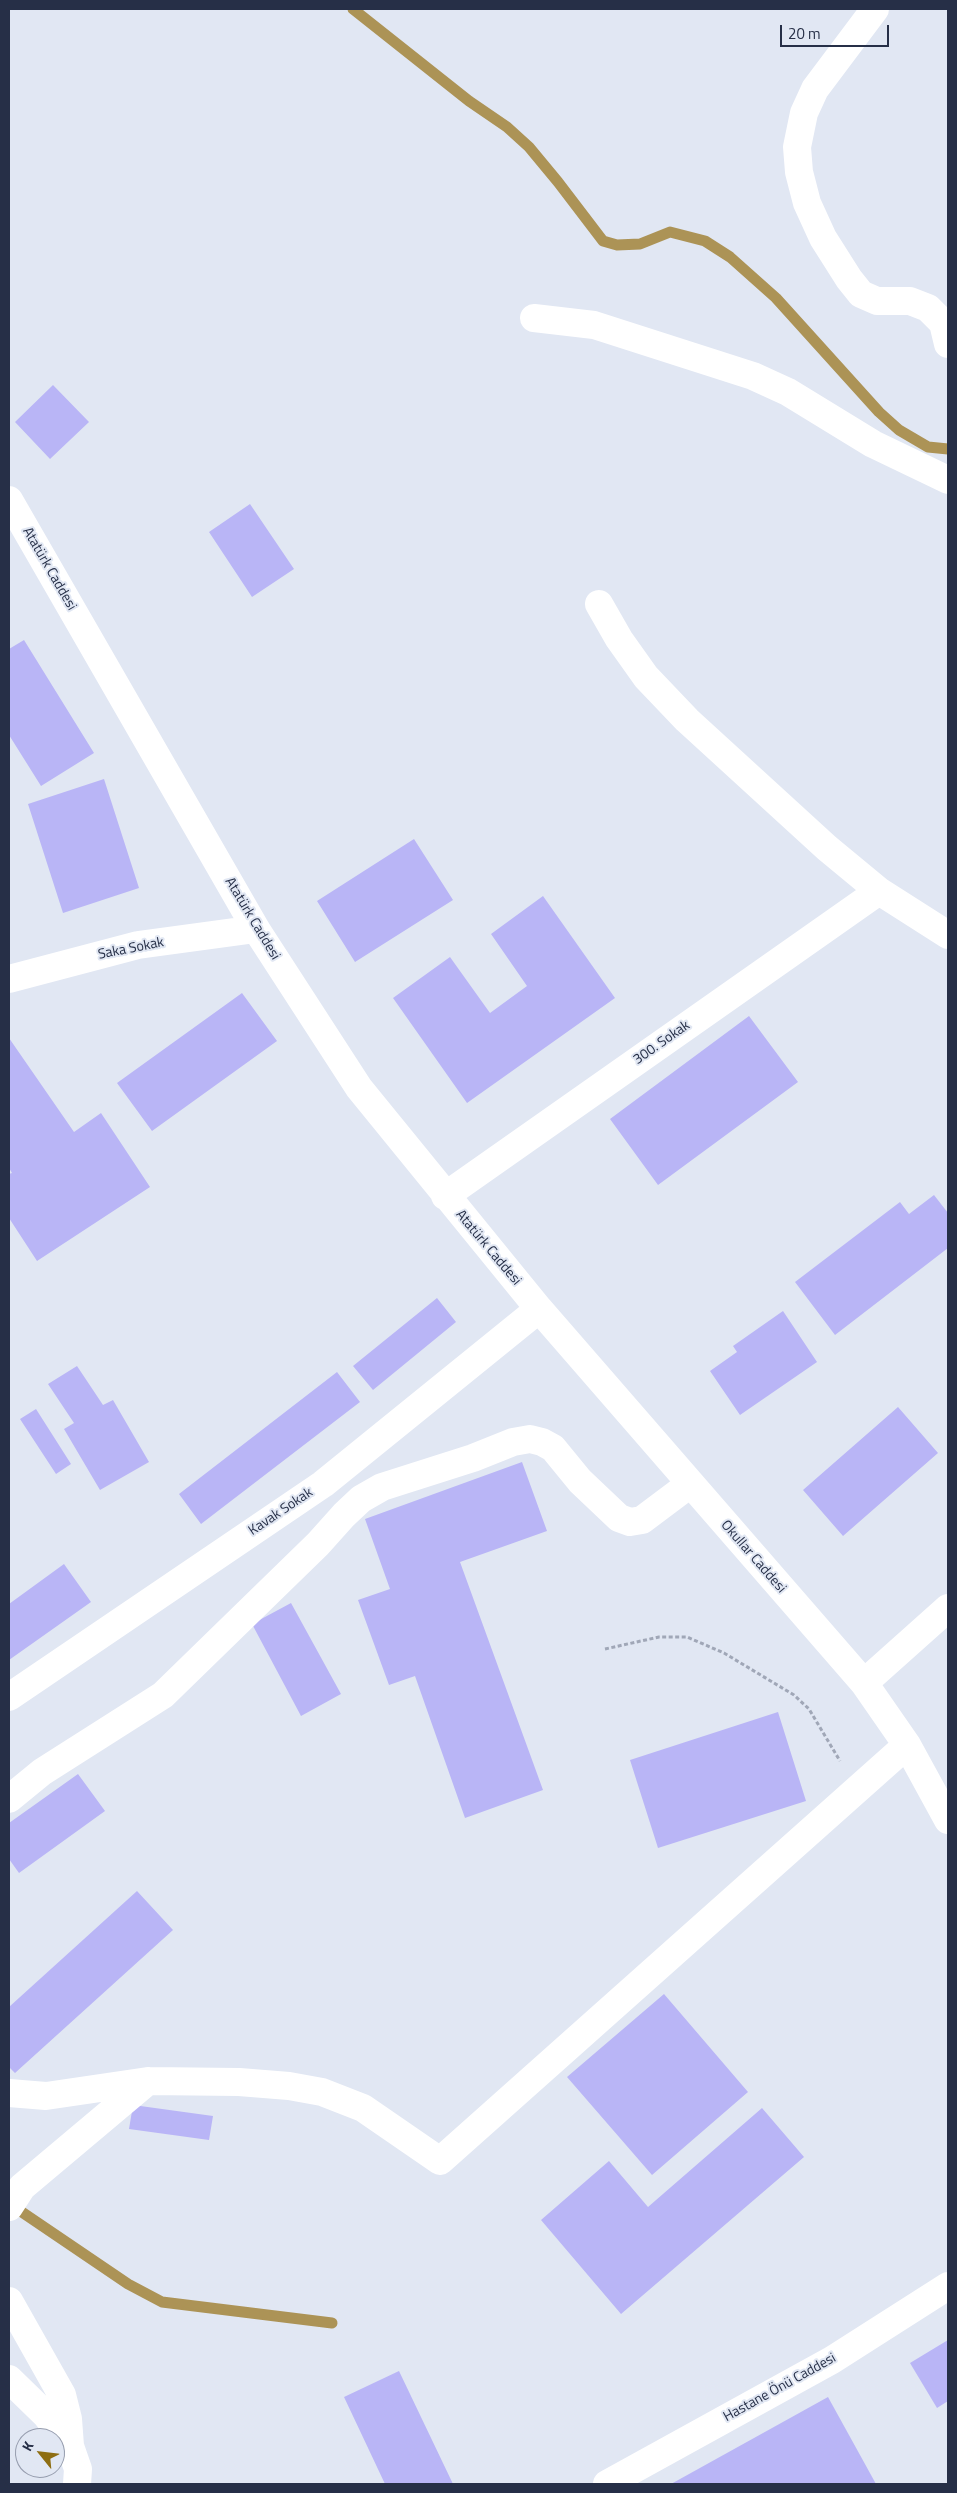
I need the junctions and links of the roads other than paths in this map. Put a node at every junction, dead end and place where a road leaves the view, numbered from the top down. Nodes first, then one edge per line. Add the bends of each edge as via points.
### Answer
1 (875, 9) edge
2 (534, 318) dead end
3 (948, 344) edge
4 (948, 480) edge
5 (9, 500) edge
6 (599, 604) dead end
7 (879, 891) junction
8 (256, 929) junction
9 (948, 935) edge
10 (9, 979) edge
11 (445, 1196) junction
12 (538, 1309) junction
13 (690, 1484) junction
14 (948, 1608) edge
15 (864, 1684) junction
16 (9, 1697) edge
17 (907, 1745) junction
18 (9, 1799) edge
19 (948, 1820) edge
20 (148, 2081) junction
21 (9, 2093) edge
22 (15, 2197) edge
23 (948, 2286) edge
24 (9, 2301) edge
25 (9, 2379) edge
26 (70, 2446) junction
27 (78, 2484) edge
28 (608, 2484) edge

1 - 3 street via 816,89 804,113 796,147 799,172 807,203 823,238 861,294 877,301 910,301 928,308 942,323
2 - 4 street via 594,325 753,376 788,392 873,444
5 - 8 street, Atatürk Caddesi
6 - 7 street via 646,677 687,720 757,787
7 - 9 street
7 - 11 street, 300. Sokak
8 - 10 street, Saka Sokak via 138,945
8 - 11 street, Atatürk Caddesi via 359,1088
11 - 12 street, Atatürk Caddesi
12 - 13 street, Okullar Caddesi
12 - 16 street, Kavak Sokak via 323,1484
13 - 15 street, Okullar Caddesi
13 - 18 street via 642,1520 630,1522 619,1518 580,1481 553,1448 530,1439 382,1487 361,1499 344,1515 163,1695 42,1772
14 - 15 street
15 - 17 street, Okullar Caddesi
17 - 19 street, Okullar Caddesi
17 - 20 street via 440,2161 363,2108 322,2092 239,2082
20 - 21 street via 46,2096
20 - 22 street
23 - 28 street, Hastane Önü Caddesi via 832,2360
24 - 26 street via 62,2395
25 - 26 street via 46,2415
26 - 27 street via 78,2469

